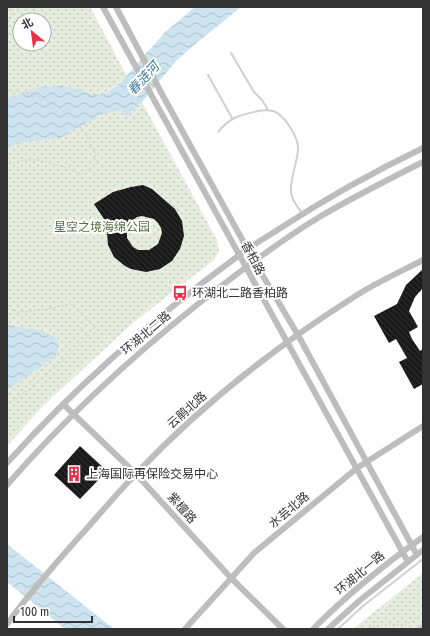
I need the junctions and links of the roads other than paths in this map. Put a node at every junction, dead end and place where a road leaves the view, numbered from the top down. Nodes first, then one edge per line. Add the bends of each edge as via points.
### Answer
1 (103, 7) edge
2 (116, 7) edge
3 (231, 53) dead end
4 (208, 75) dead end
5 (268, 110) junction
6 (232, 118) junction
7 (218, 132) dead end
8 (423, 148) edge
9 (423, 162) edge
10 (302, 214) junction
11 (248, 249) junction
12 (239, 255) junction
13 (423, 260) edge
14 (254, 261) junction
15 (245, 267) junction
16 (298, 335) junction
17 (287, 342) junction
18 (63, 404) junction
19 (73, 414) junction
20 (423, 426) edge
21 (367, 462) junction
22 (7, 463) edge
23 (357, 468) junction
24 (136, 474) junction
25 (7, 485) edge
26 (423, 537) edge
27 (412, 545) junction
28 (423, 550) edge
29 (403, 551) junction
30 (417, 555) junction
31 (423, 559) edge
32 (408, 562) junction
33 (231, 578) junction
34 (7, 624) edge
35 (423, 626) edge
36 (185, 629) edge
37 (283, 629) edge
38 (313, 629) edge
39 (328, 629) edge
40 (338, 629) edge
41 (419, 629) edge

1 - 12 main road, 香柏路
2 - 11 main road, 香柏路
3 - 5 lane
4 - 6 lane
5 - 6 lane
5 - 10 lane via 274,111 284,119 296,140 298,148 291,190
6 - 7 lane
8 - 10 main road, 环湖北二路
9 - 14 main road, 环湖北二路 via 321,216
10 - 11 main road, 环湖北二路
11 - 12 main road, 环湖北二路
11 - 14 main road, 香柏路
12 - 15 main road, 香柏路
12 - 18 main road, 环湖北二路 via 159,318
13 - 16 main road, 云鹃北路 via 355,296
14 - 15 main road, 环湖北二路
14 - 16 main road, 香柏路
15 - 17 main road, 香柏路
15 - 19 main road, 环湖北二路 via 105,382
16 - 17 main road, 云鹃北路
16 - 21 main road, 香柏路
17 - 23 main road, 香柏路
17 - 24 main road, 云鹃北路 via 186,426
18 - 19 main road, 紫檀路
18 - 22 main road, 环湖北二路
19 - 24 main road, 紫檀路
19 - 25 main road, 环湖北二路
20 - 21 main road, 水芸北路
21 - 23 main road, 水芸北路
21 - 27 main road, 香柏路
23 - 29 main road, 香柏路
23 - 33 main road, 水芸北路 via 254,553
24 - 33 main road, 紫檀路
24 - 34 main road, 云鹃北路 via 50,570
26 - 27 main road, 环湖北一路
27 - 29 main road, 环湖北一路
27 - 30 main road, 香柏路
28 - 30 main road, 环湖北一路
29 - 32 main road, 香柏路
29 - 38 main road, 环湖北一路
30 - 32 main road, 环湖北一路
31 - 40 lane
32 - 39 main road, 环湖北一路
33 - 36 main road, 水芸北路
33 - 37 main road, 紫檀路
35 - 41 street

